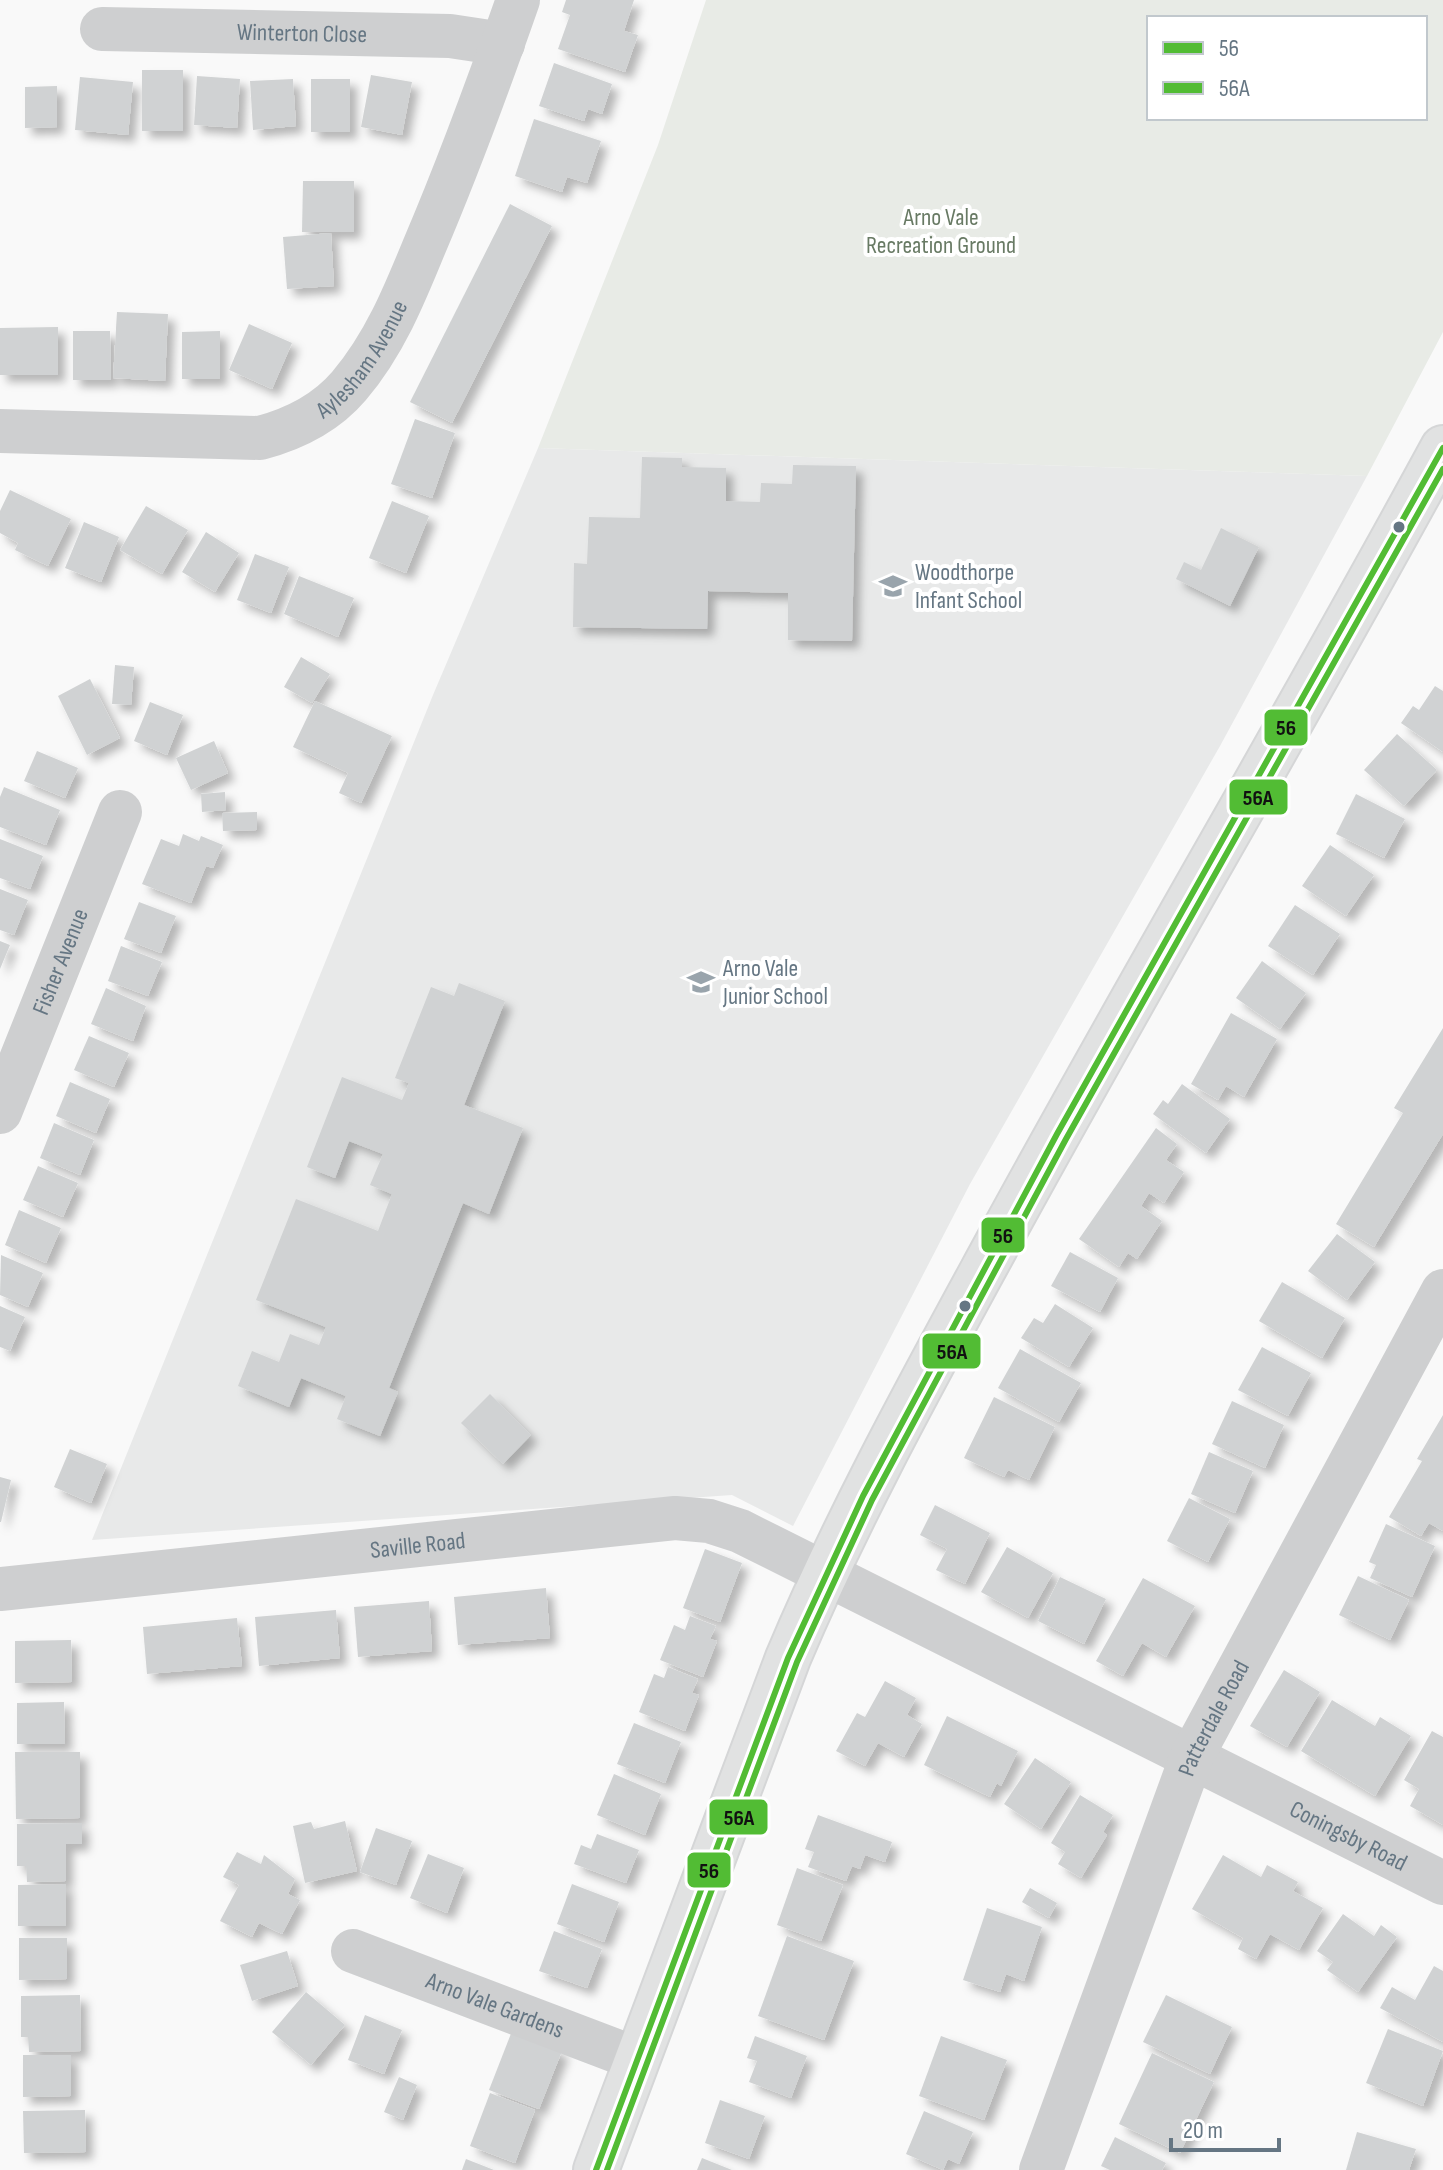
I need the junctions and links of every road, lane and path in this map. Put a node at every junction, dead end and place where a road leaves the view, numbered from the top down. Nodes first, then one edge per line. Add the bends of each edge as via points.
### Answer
1 (518, 0) edge
2 (102, 26) edge
3 (503, 44) junction
4 (0, 431) edge
5 (1443, 448) edge
6 (120, 812) dead end
7 (0, 1112) edge
8 (1443, 1291) edge
9 (823, 1575) junction
10 (0, 1589) edge
11 (1192, 1756) junction
12 (1443, 1883) edge
13 (353, 1951) dead end
14 (637, 2059) junction
15 (596, 2170) edge
16 (1041, 2170) edge

1 - 3 street, Aylesham Avenue
2 - 3 street, Winterton Close via 450,36
3 - 4 street, Aylesham Avenue via 394,318 347,388 323,410 260,438
5 - 9 main road via 1016,1209
6 - 7 street, Fisher Avenue
8 - 11 street, Patterdale Road
9 - 10 street, Saville Road via 740,1531 675,1518
9 - 11 street, Coningsby Road
9 - 14 main road
11 - 12 street, Coningsby Road
11 - 16 street, Patterdale Road
13 - 14 street, Arno Vale Gardens
14 - 15 main road

